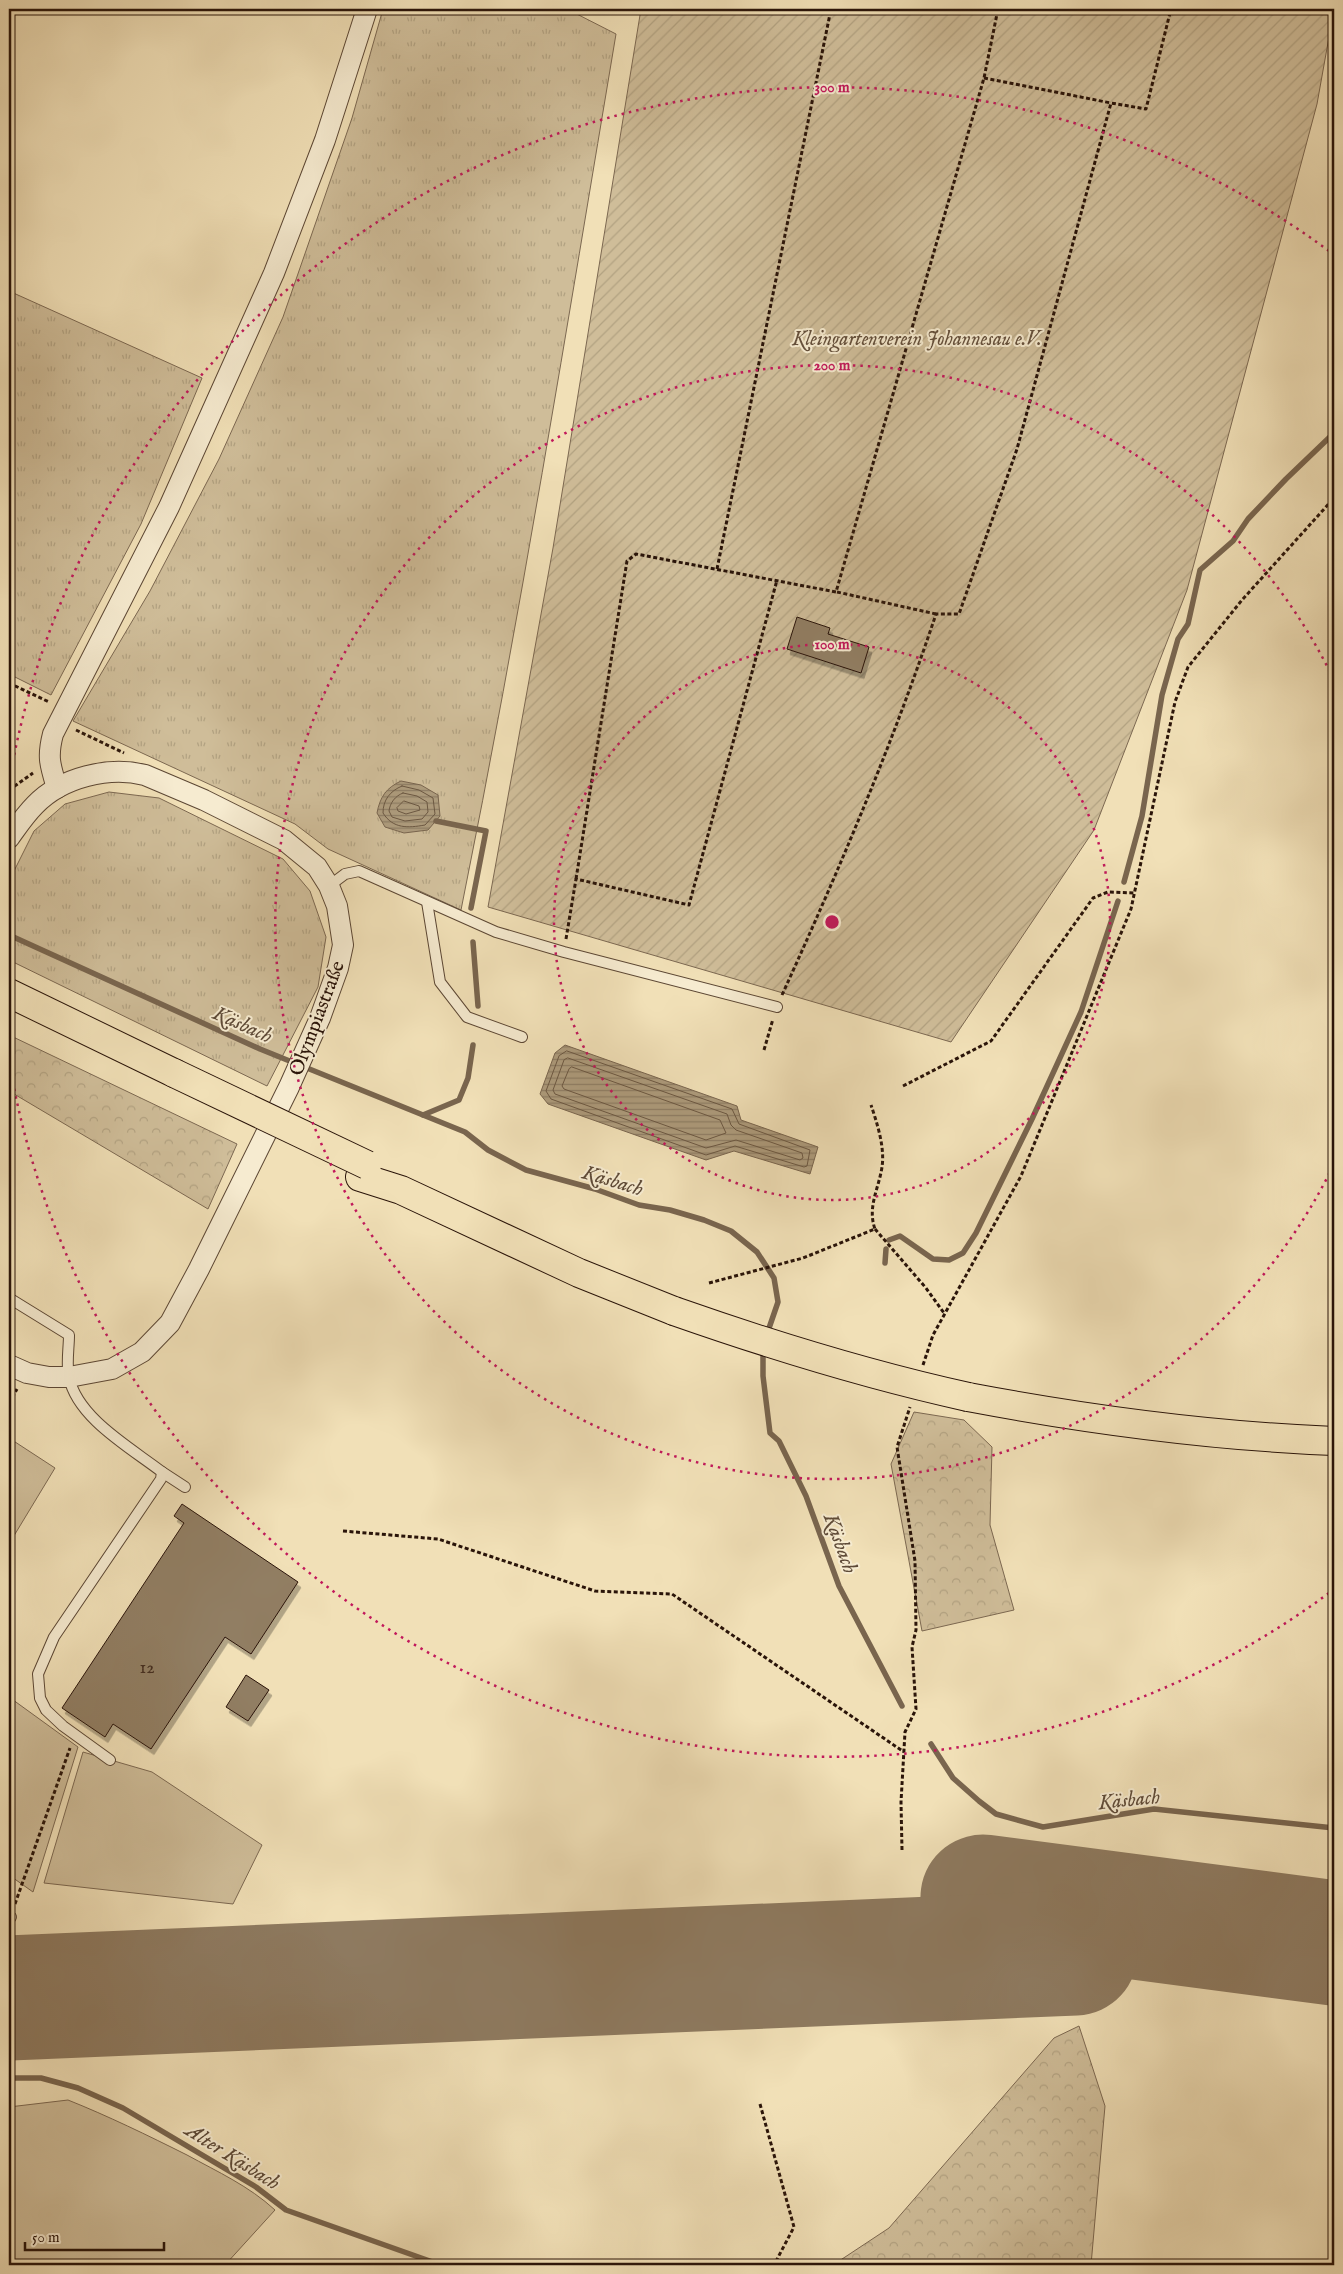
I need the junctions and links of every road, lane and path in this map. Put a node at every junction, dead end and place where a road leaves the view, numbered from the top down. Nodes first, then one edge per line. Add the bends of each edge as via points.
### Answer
1 (367, 9) edge
2 (830, 9) edge
3 (998, 9) edge
4 (1171, 9) edge
5 (984, 78) junction
6 (1111, 103) junction
7 (1334, 498) edge
8 (717, 569) junction
9 (777, 580) junction
10 (836, 592) junction
11 (936, 614) junction
12 (9, 683) edge
13 (62, 716) junction
14 (128, 754) dead end
15 (49, 764) junction
16 (57, 788) junction
17 (9, 790) edge
18 (9, 838) edge
19 (576, 879) junction
20 (329, 886) junction
21 (1134, 893) junction
22 (427, 902) junction
23 (564, 952) junction
24 (9, 993) edge
25 (777, 1007) junction
26 (9, 1008) edge
27 (522, 1037) dead end
28 (764, 1050) dead end
29 (173, 1079) junction
30 (903, 1086) dead end
31 (871, 1105) dead end
32 (875, 1229) junction
33 (709, 1282) dead end
34 (9, 1298) edge
35 (945, 1313) junction
36 (9, 1365) edge
37 (921, 1372) dead end
38 (69, 1378) junction
39 (18, 1389) dead end
40 (912, 1400) dead end
41 (9, 1403) edge
42 (1334, 1441) edge
43 (162, 1475) junction
44 (185, 1487) dead end
45 (343, 1531) dead end
46 (75, 1734) junction
47 (904, 1752) junction
48 (110, 1760) dead end
49 (902, 1850) dead end
50 (10, 1918) edge
51 (760, 2104) dead end
52 (774, 2265) edge

1 - 13 street via 325,140 274,273 169,506
2 - 8 path
3 - 5 path
4 - 6 path via 1146,109
5 - 6 path
5 - 10 path
6 - 11 path via 1017,449 960,614
7 - 21 path via 1242,600 1188,667 1175,702
8 - 9 path
8 - 19 path via 636,554 627,561
9 - 10 path
9 - 19 path via 689,905
10 - 11 path
11 - 25 path via 916,673
12 - 13 path
13 - 14 path
13 - 15 street via 48,752
15 - 16 street
15 - 17 path
16 - 18 street, Olympiastraße via 36,804
16 - 20 street, Olympiastraße via 95,774 129,771 145,775 284,840 317,867
19 - 23 path
20 - 22 lane via 345,874 360,871
20 - 38 street, Olympiastraße via 337,906 344,945 338,968 306,1051 206,1256 170,1323 142,1352 112,1369
21 - 30 path via 1108,892 1093,898 991,1041
21 - 35 path via 1131,909 1021,1176
22 - 23 lane via 496,932
22 - 27 lane via 440,982 466,1017
23 - 25 lane
24 - 29 main road
25 - 28 path
26 - 29 main road
29 - 42 main road, bridge via 578,1273 674,1312 789,1351 968,1397 1138,1425 1226,1435
31 - 32 path via 883,1166 872,1203
32 - 33 path via 803,1258
32 - 35 path
34 - 38 lane via 69,1335
35 - 37 path via 933,1335
36 - 38 street, Olympiastraße via 35,1374
38 - 43 lane via 80,1404 93,1419
39 - 41 path
40 - 47 path via 897,1447 915,1561 916,1630 912,1647 916,1709 905,1732
43 - 44 lane
43 - 46 lane via 44,1656 38,1674 40,1698 46,1710
45 - 47 path via 438,1539 595,1591 672,1594
46 - 48 lane
46 - 50 path
47 - 49 path
51 - 52 path via 794,2227

